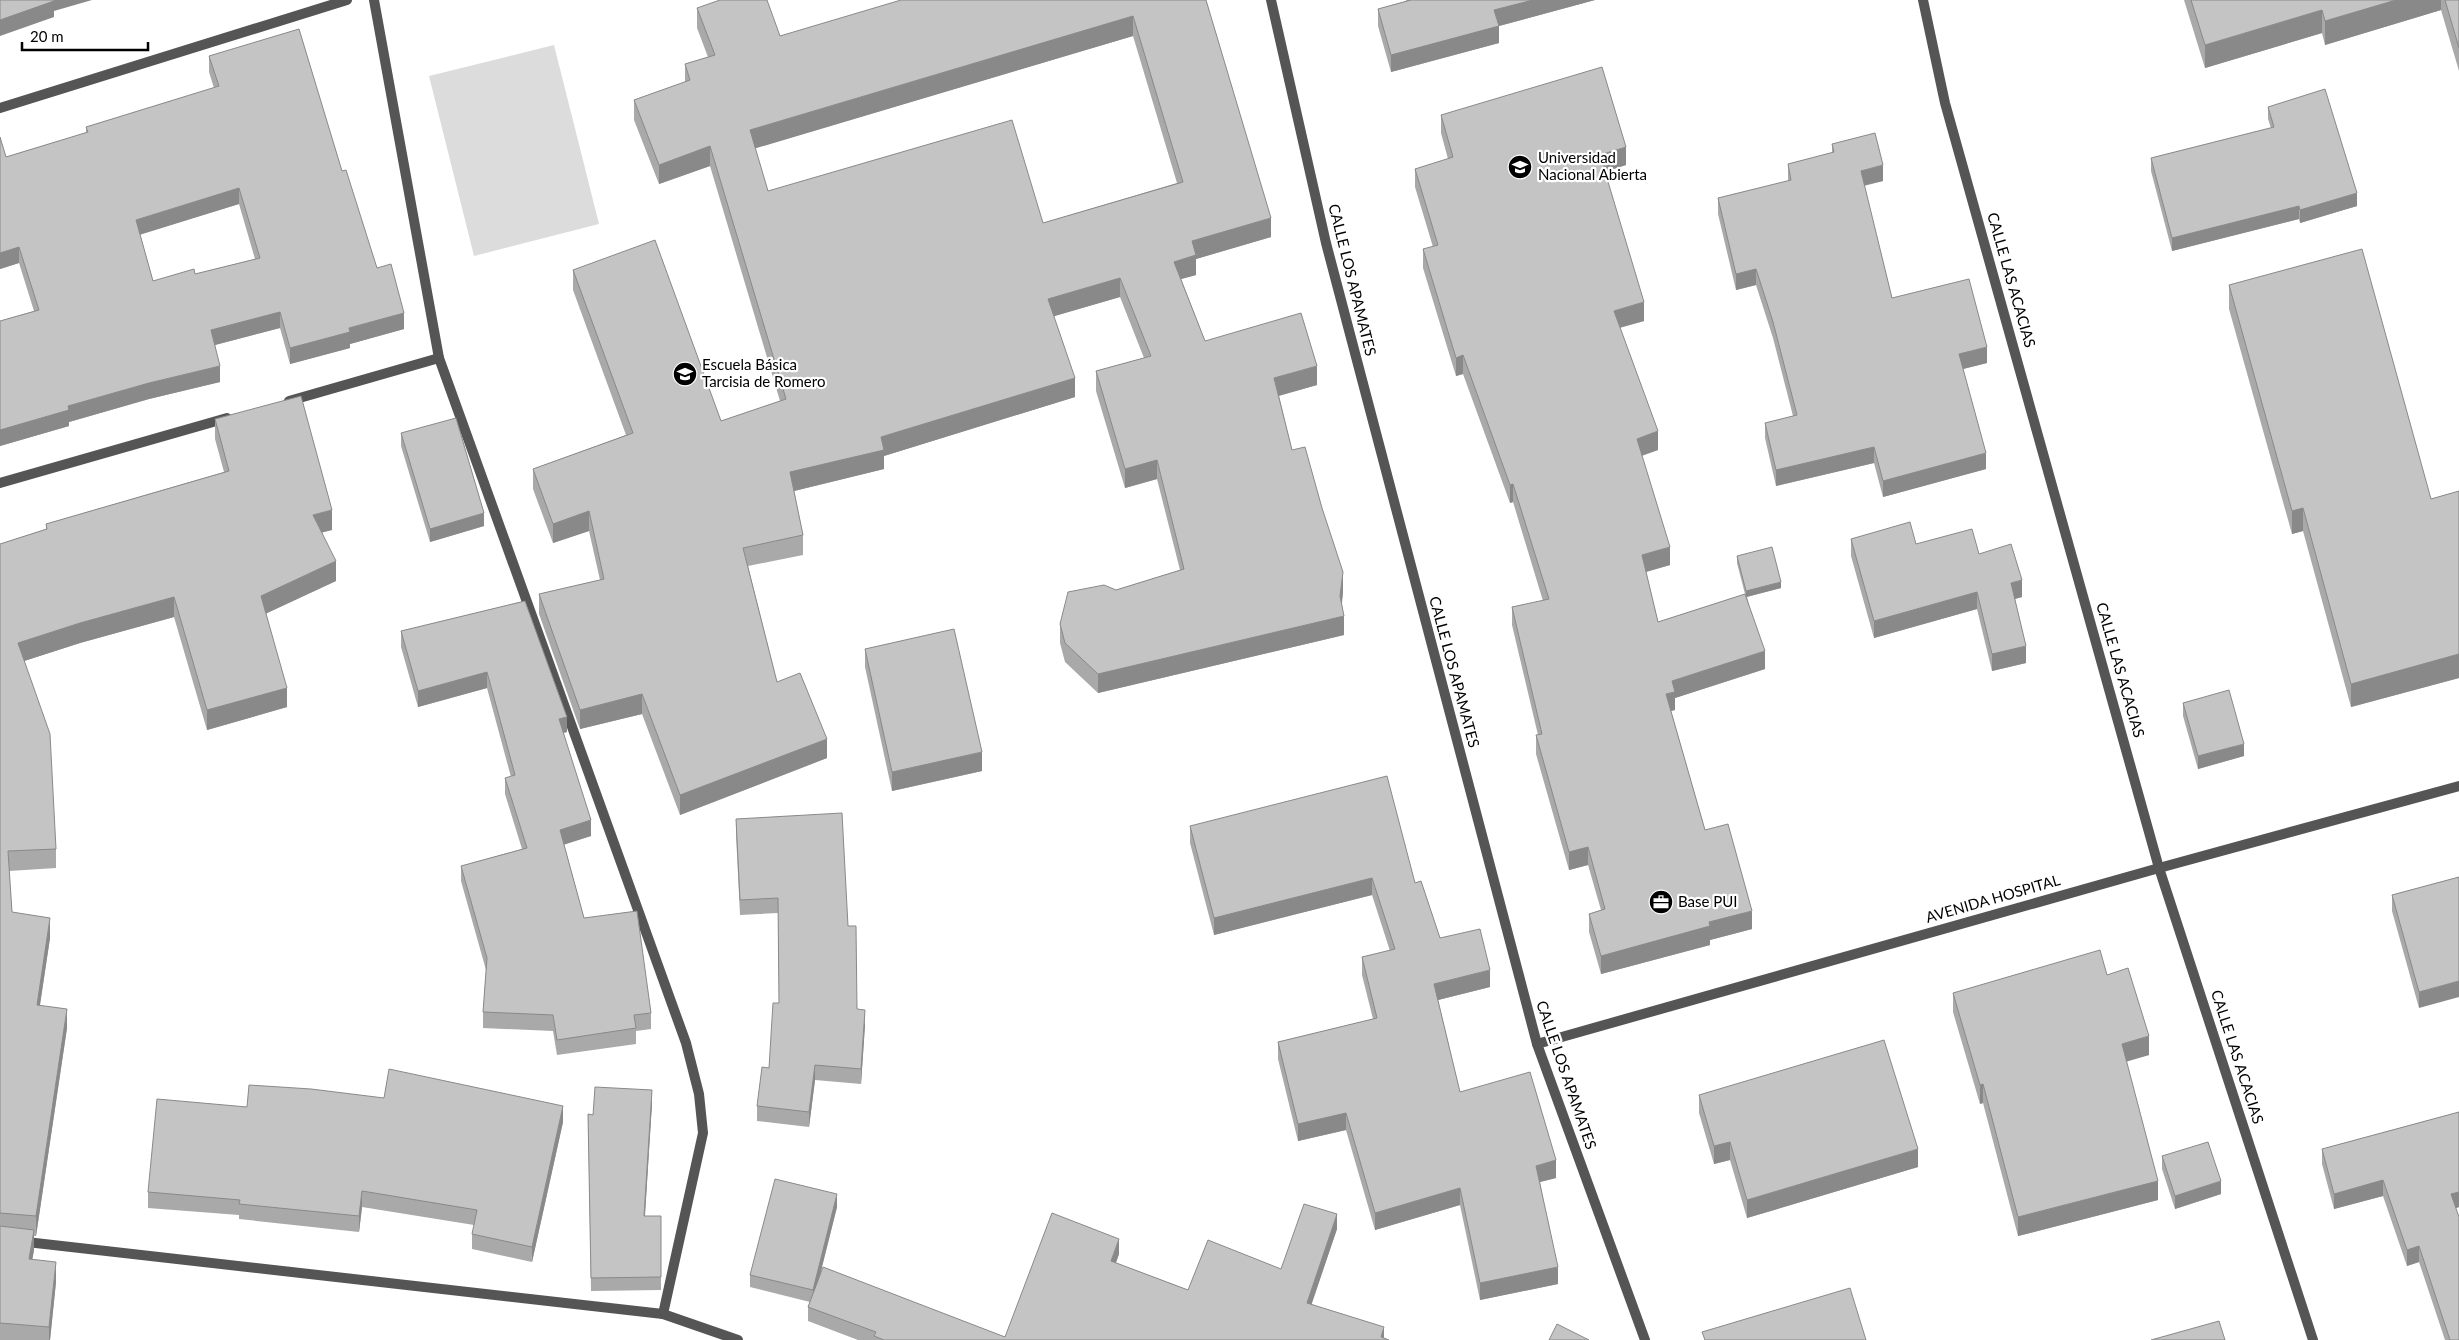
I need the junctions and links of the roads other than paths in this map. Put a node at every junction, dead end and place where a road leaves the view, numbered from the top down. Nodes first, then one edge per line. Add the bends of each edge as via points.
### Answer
1 (347, 0) edge
2 (374, 0) edge
3 (1271, 0) edge
4 (1923, 0) edge
5 (0, 108) edge
6 (439, 358) junction
7 (277, 404) edge
8 (239, 415) edge
9 (0, 484) edge
10 (2459, 786) edge
11 (2159, 868) junction
12 (1537, 1044) junction
13 (0, 1239) edge
14 (663, 1314) junction
15 (738, 1340) edge
16 (1645, 1340) edge
17 (2313, 1340) edge

1 - 5 street
2 - 6 street
3 - 12 street, CALLE LOS APAMATES via 1326,242
4 - 11 street, CALLE LAS ACACIAS via 1946,103
6 - 7 street
6 - 14 street via 683,1034 700,1094 703,1133
8 - 9 street
10 - 11 street, AVENIDA HOSPITAL
11 - 12 street, AVENIDA HOSPITAL
11 - 17 street, CALLE LAS ACACIAS
12 - 16 street, CALLE LOS APAMATES
13 - 14 street
14 - 15 street

